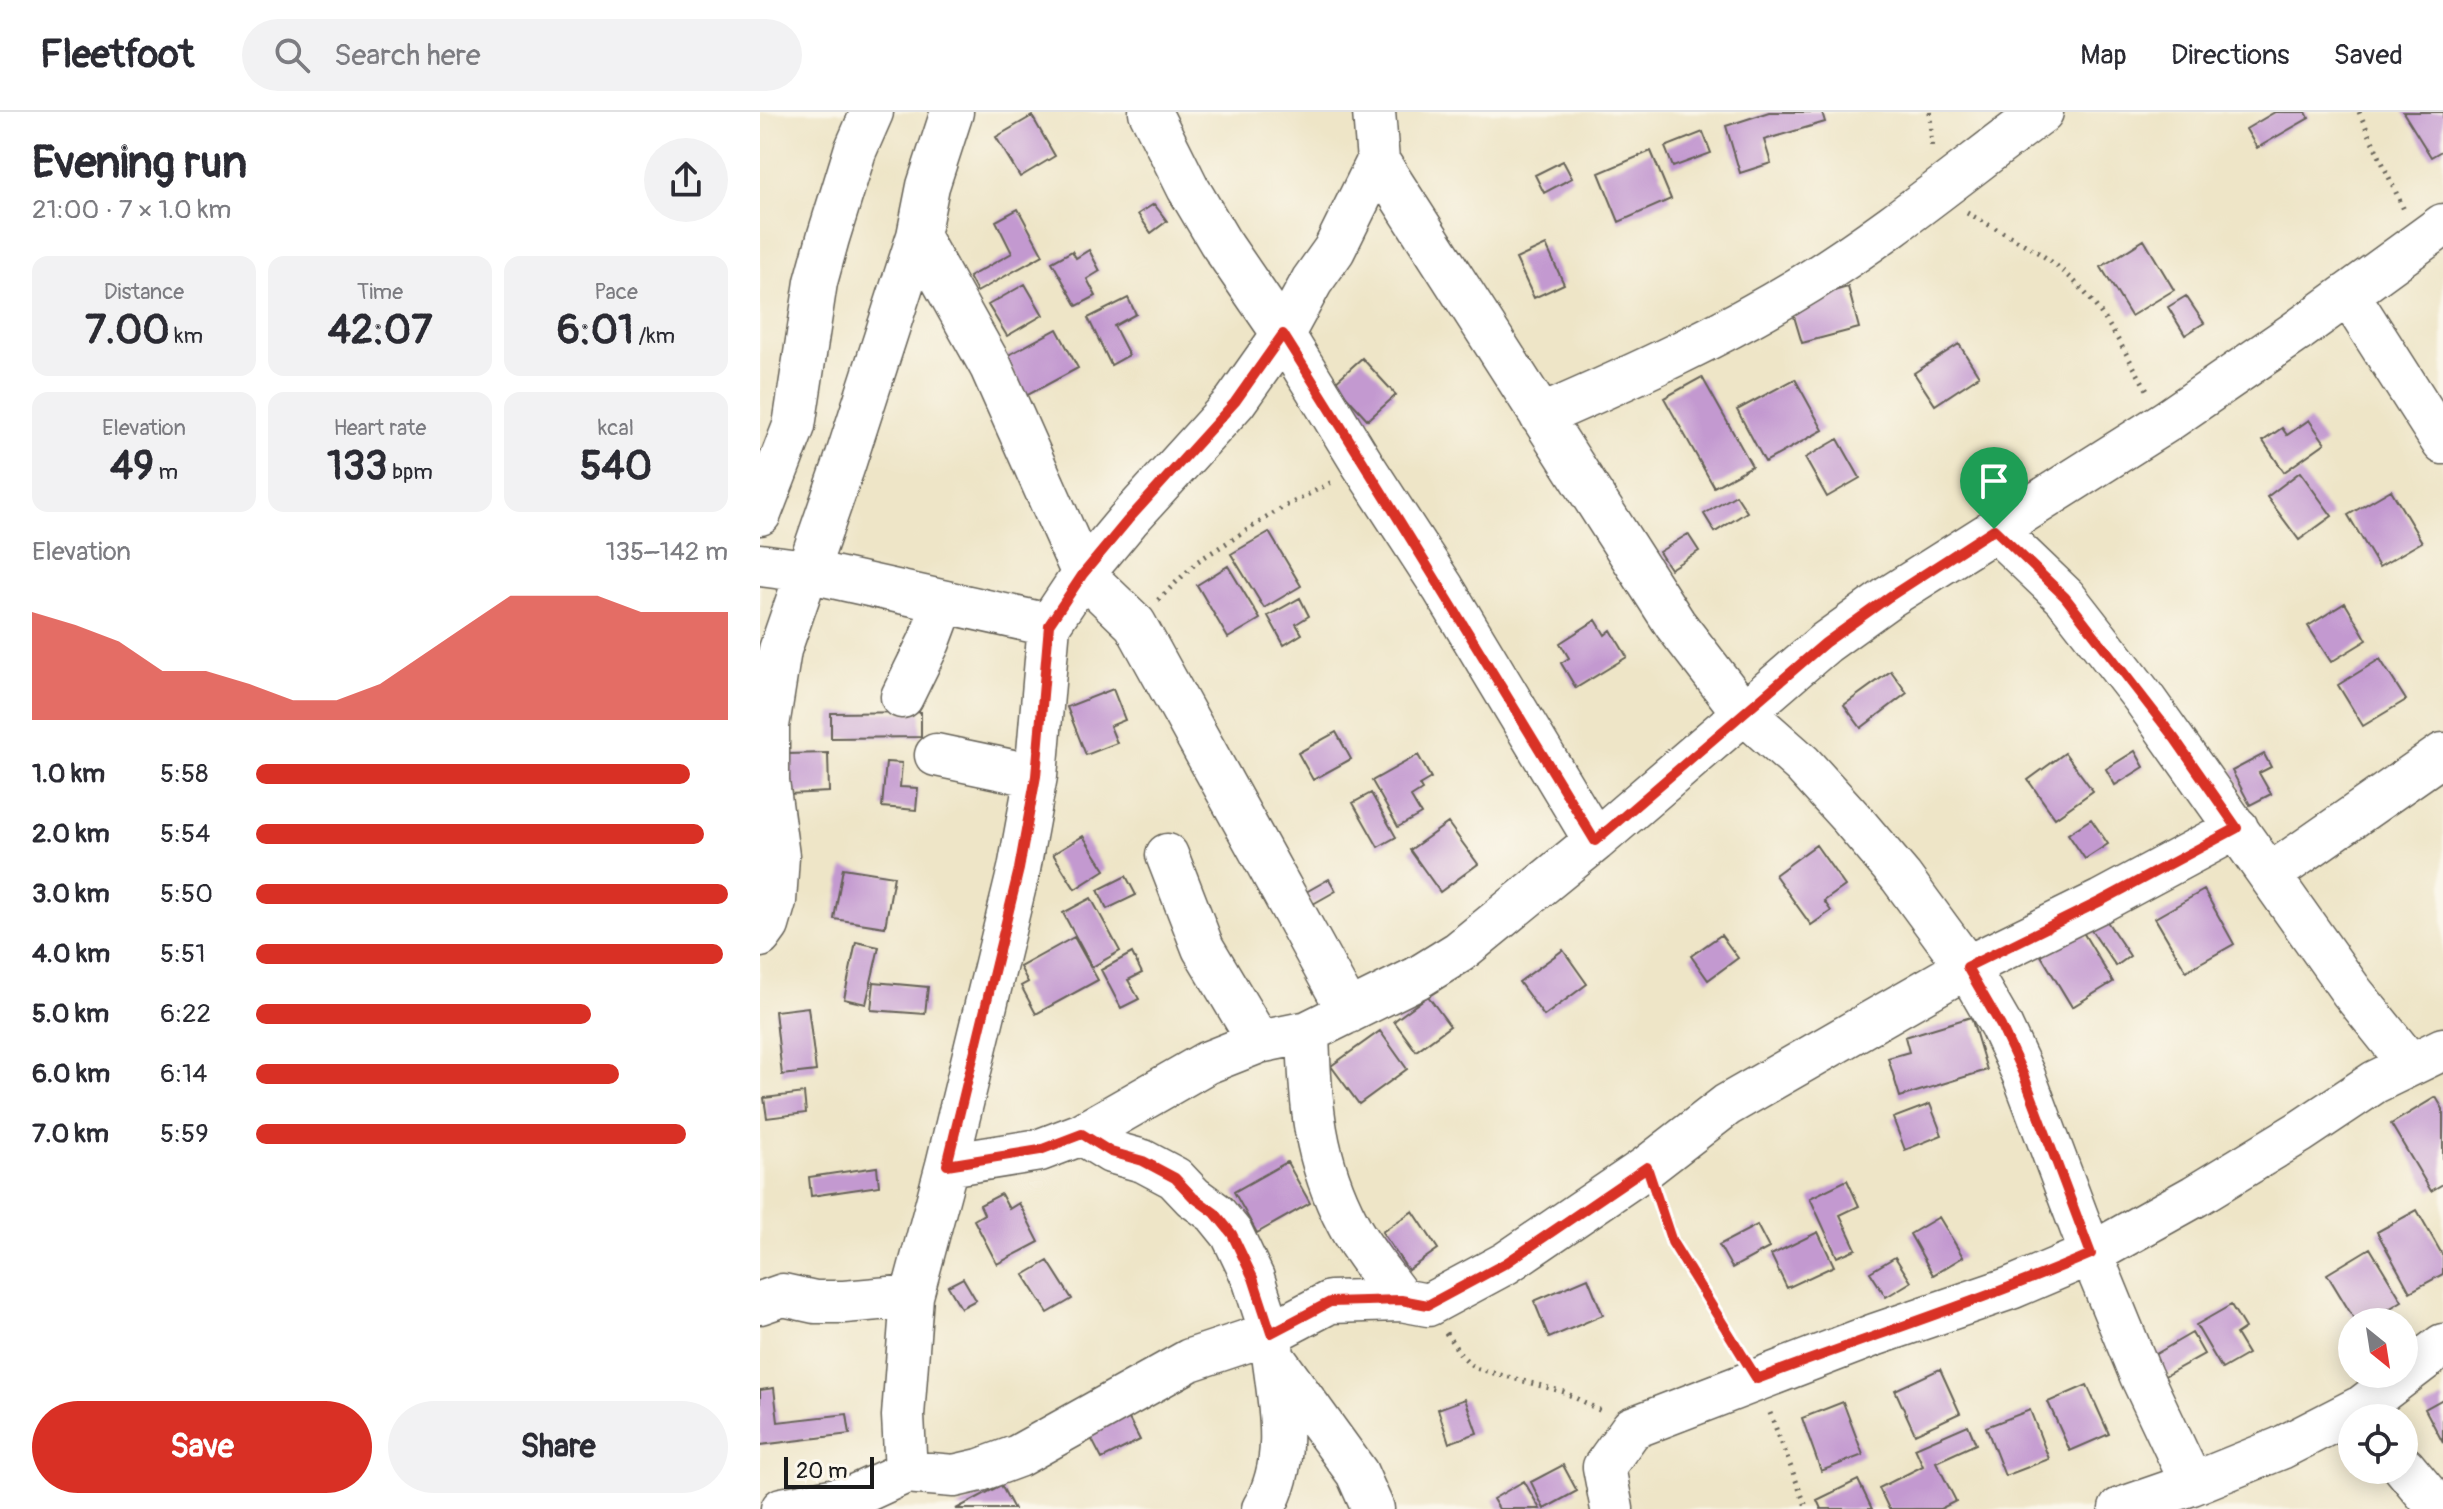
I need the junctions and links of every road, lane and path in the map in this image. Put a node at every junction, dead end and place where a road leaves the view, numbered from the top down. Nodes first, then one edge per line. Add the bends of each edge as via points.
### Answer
1 (872, 112) edge
2 (952, 112) edge
3 (1150, 112) edge
4 (1374, 112) edge
5 (2042, 112) edge
6 (2359, 112) edge
7 (1378, 161) junction
8 (1933, 195) junction
9 (2431, 234) edge
10 (918, 236) junction
11 (2348, 294) junction
12 (1283, 334) junction
13 (1541, 416) junction
14 (2167, 421) junction
15 (2443, 443) edge
16 (1363, 465) junction
17 (760, 514) edge
18 (1994, 529) junction
19 (760, 565) edge
20 (806, 571) junction
21 (1083, 574) junction
22 (944, 602) junction
23 (1135, 624) junction
24 (1049, 625) junction
25 (902, 697) dead end
26 (1742, 711) junction
27 (2443, 754) edge
28 (936, 755) dead end
29 (1036, 776) junction
30 (2237, 828) junction
31 (1595, 841) junction
32 (1167, 855) dead end
33 (2271, 874) junction
34 (760, 936) edge
35 (1967, 967) junction
36 (1349, 1012) junction
37 (1308, 1032) junction
38 (1259, 1042) junction
39 (2426, 1056) edge
40 (1082, 1134) junction
41 (947, 1165) junction
42 (1647, 1167) junction
43 (2091, 1254) junction
44 (912, 1296) junction
45 (1414, 1302) junction
46 (760, 1303) edge
47 (1272, 1345) junction
48 (2443, 1345) edge
49 (1757, 1379) junction
50 (2376, 1404) edge
51 (2338, 1424) edge
52 (1632, 1428) junction
53 (906, 1472) junction
54 (2192, 1484) junction
55 (2418, 1484) edge
56 (782, 1509) edge
57 (1263, 1509) edge
58 (1373, 1509) edge
59 (1612, 1509) edge
60 (1807, 1509) edge
61 (2120, 1509) edge
62 (2439, 1509) edge

1 - 17 street via 816,282 794,426
2 - 10 street
3 - 12 street via 1220,242
4 - 7 street
5 - 8 street
6 - 9 path
7 - 12 street via 1334,250
7 - 13 street
8 - 13 street via 1808,282 1719,334
8 - 14 path via 2064,272 2118,338
9 - 11 street
10 - 20 street
10 - 21 street via 991,367
11 - 14 street
11 - 15 street
12 - 16 street
12 - 21 street via 1235,402
13 - 26 street via 1675,624
14 - 18 street
16 - 23 path via 1198,561
16 - 31 street
18 - 26 street via 1825,643
18 - 30 street via 2065,597
19 - 20 street
20 - 22 street
20 - 34 street via 780,650 768,726 768,781 778,856 775,901
21 - 23 street
21 - 24 street
22 - 24 street
22 - 25 street
23 - 36 street
24 - 29 street
26 - 31 street
26 - 35 street via 1802,764 1851,818
27 - 33 street
28 - 29 street
29 - 41 street via 1019,869
30 - 33 street
30 - 35 street
31 - 36 street via 1459,952
32 - 38 street via 1203,948
33 - 39 street via 2366,1011
35 - 42 street via 1727,1105
35 - 43 street via 2024,1076
36 - 37 street
37 - 38 street
37 - 45 street via 1309,1093 1322,1161 1347,1223
38 - 40 street via 1206,1063
39 - 43 street
40 - 41 street via 1040,1150
40 - 47 street via 1175,1178 1215,1213 1232,1234 1253,1278
41 - 44 street
42 - 45 street via 1506,1263
42 - 49 path via 1672,1242
43 - 49 street
43 - 54 street
44 - 46 street via 815,1302 783,1295
44 - 53 street via 903,1416
45 - 47 street via 1330,1302
45 - 52 path via 1475,1368 1564,1392
47 - 53 street via 1190,1360 1018,1456 980,1470 954,1476
47 - 57 street via 1282,1422 1281,1461
47 - 58 street via 1357,1473
48 - 50 street
49 - 52 street
49 - 60 path
51 - 54 street
52 - 59 street via 1604,1467
53 - 56 street via 854,1496
54 - 61 street
55 - 62 street

